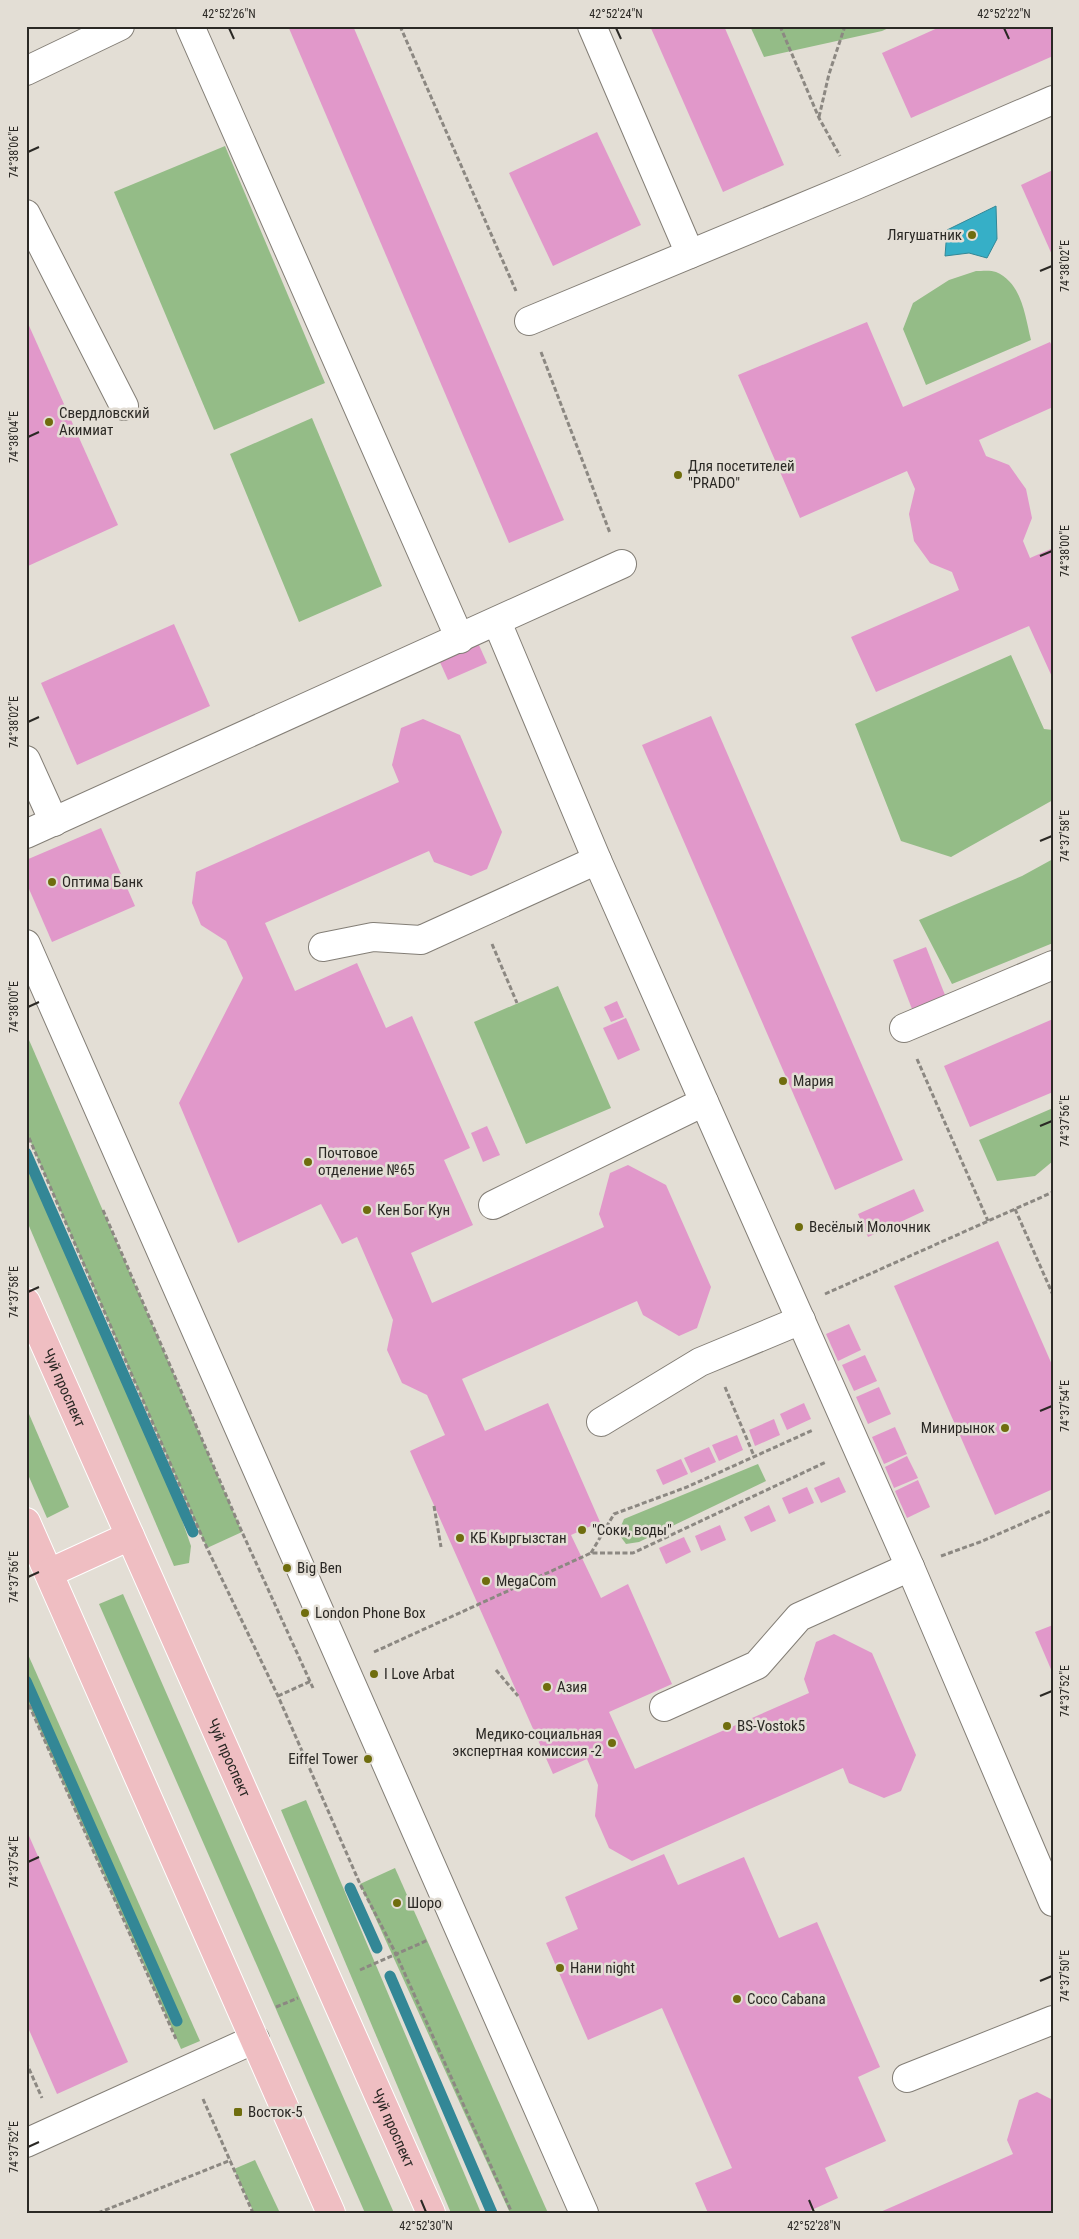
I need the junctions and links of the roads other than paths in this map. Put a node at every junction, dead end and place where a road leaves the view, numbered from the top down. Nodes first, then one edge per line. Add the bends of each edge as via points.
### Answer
1 (120, 26) edge
2 (190, 26) edge
3 (592, 26) edge
4 (26, 71) edge
5 (1053, 100) edge
6 (26, 214) edge
7 (690, 254) junction
8 (529, 321) dead end
9 (124, 406) dead end
10 (622, 564) dead end
11 (497, 622) junction
12 (460, 639) junction
13 (26, 760) edge
14 (54, 822) junction
15 (26, 834) edge
16 (597, 860) junction
17 (26, 944) edge
18 (323, 947) dead end
19 (1053, 965) edge
20 (904, 1028) road end
21 (704, 1102) junction
22 (493, 1205) dead end
23 (26, 1302) edge
24 (798, 1314) junction
25 (601, 1422) dead end
26 (130, 1536) junction
27 (29, 1538) edge
28 (910, 1567) junction
29 (49, 1573) junction
30 (664, 1706) dead end
31 (1053, 1902) edge
32 (1053, 2020) edge
33 (254, 2039) junction
34 (907, 2078) dead end
35 (26, 2143) edge
36 (331, 2213) edge
37 (431, 2213) edge
38 (584, 2213) edge

1 - 4 lane
2 - 12 lane
3 - 7 lane
5 - 7 lane
6 - 9 lane
7 - 8 lane
10 - 11 lane
11 - 12 lane
11 - 16 lane
12 - 14 lane
13 - 14 lane
14 - 15 lane
16 - 18 lane via 421,940 373,937
16 - 21 lane
17 - 38 lane
19 - 20 lane
21 - 22 lane
21 - 24 lane
23 - 26 main road, Чуй проспект
24 - 25 lane via 700,1362
24 - 28 lane
26 - 29 main road
26 - 37 main road, Чуй проспект
27 - 29 main road
28 - 30 lane via 799,1617 758,1665
28 - 31 lane
29 - 33 main road
32 - 34 lane
33 - 35 lane
33 - 36 main road

